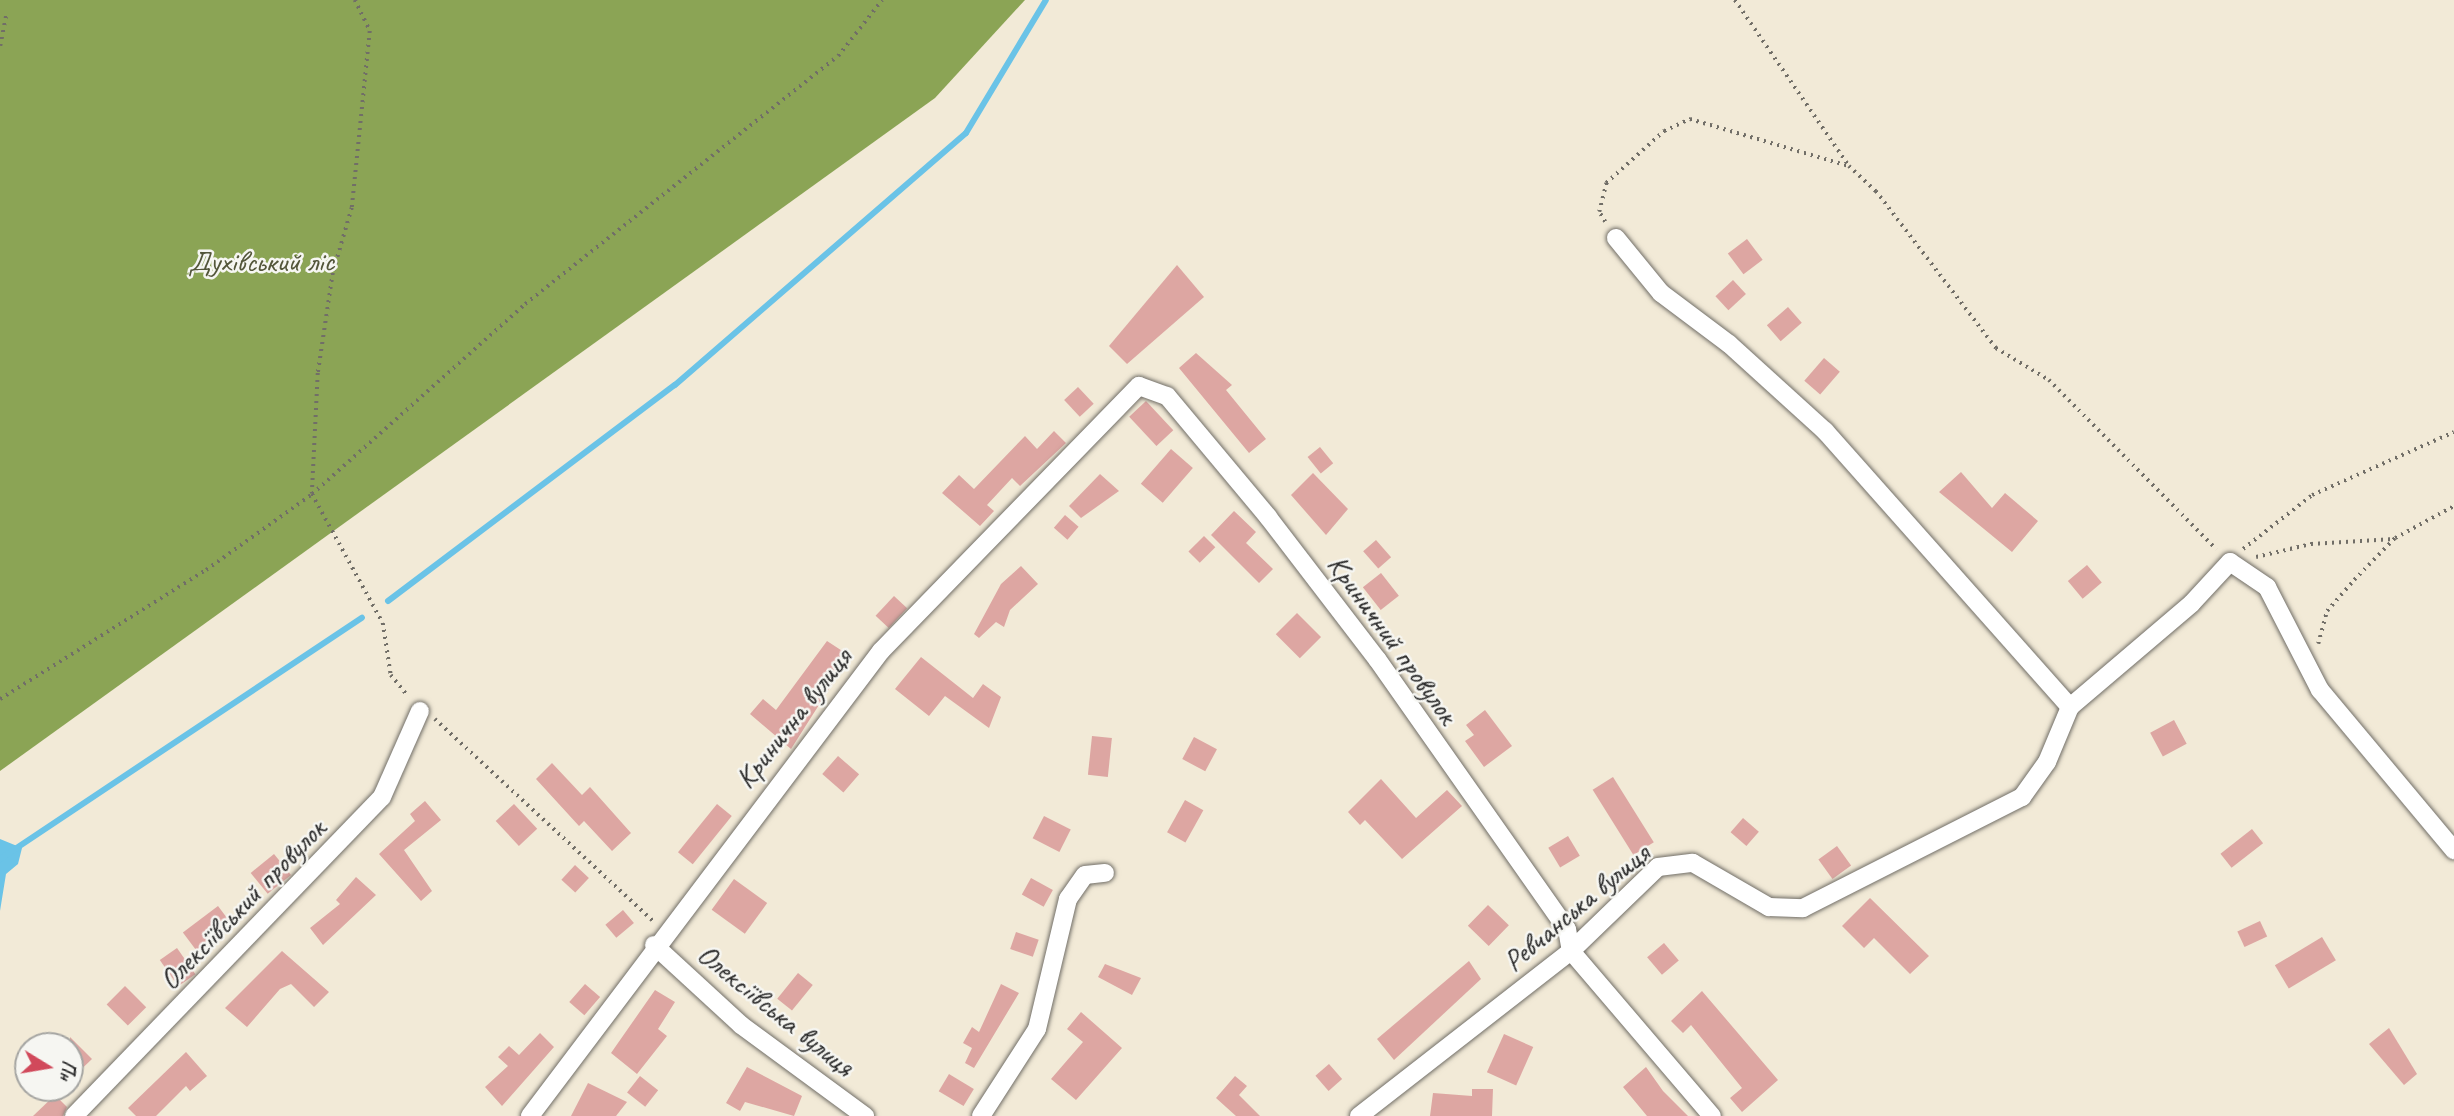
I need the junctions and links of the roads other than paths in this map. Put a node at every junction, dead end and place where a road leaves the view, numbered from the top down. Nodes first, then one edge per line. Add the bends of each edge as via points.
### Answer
1 (1616, 238) road end
2 (1139, 386) joint
3 (2070, 707) junction
4 (420, 711) road end
5 (2454, 849) edge
6 (1105, 873) dead end
7 (659, 938) junction
8 (1571, 951) junction
9 (74, 1116) edge
10 (530, 1116) edge
11 (865, 1116) edge
12 (981, 1116) edge
13 (1359, 1116) edge
14 (1712, 1116) edge

1 - 3 street via 1661,293 1729,344 1825,431
2 - 7 street, Кринична вулиця via 881,651
2 - 8 street, Криничний провулок via 1167,396 1377,659 1567,929
3 - 5 street via 2192,603 2230,562 2267,587 2320,690
3 - 8 street, Ревчанська вулиця via 2047,762 2022,797 1984,821 1803,908 1769,907 1709,869 1675,861 1644,879
4 - 9 street, Олексіївський провулок via 382,797
6 - 12 street via 1085,875 1068,899 1038,1029
7 - 10 street, Кринична вулиця
7 - 11 street, Олексіївська вулиця via 741,1025
8 - 13 street, Ревчанська вулиця
8 - 14 street

